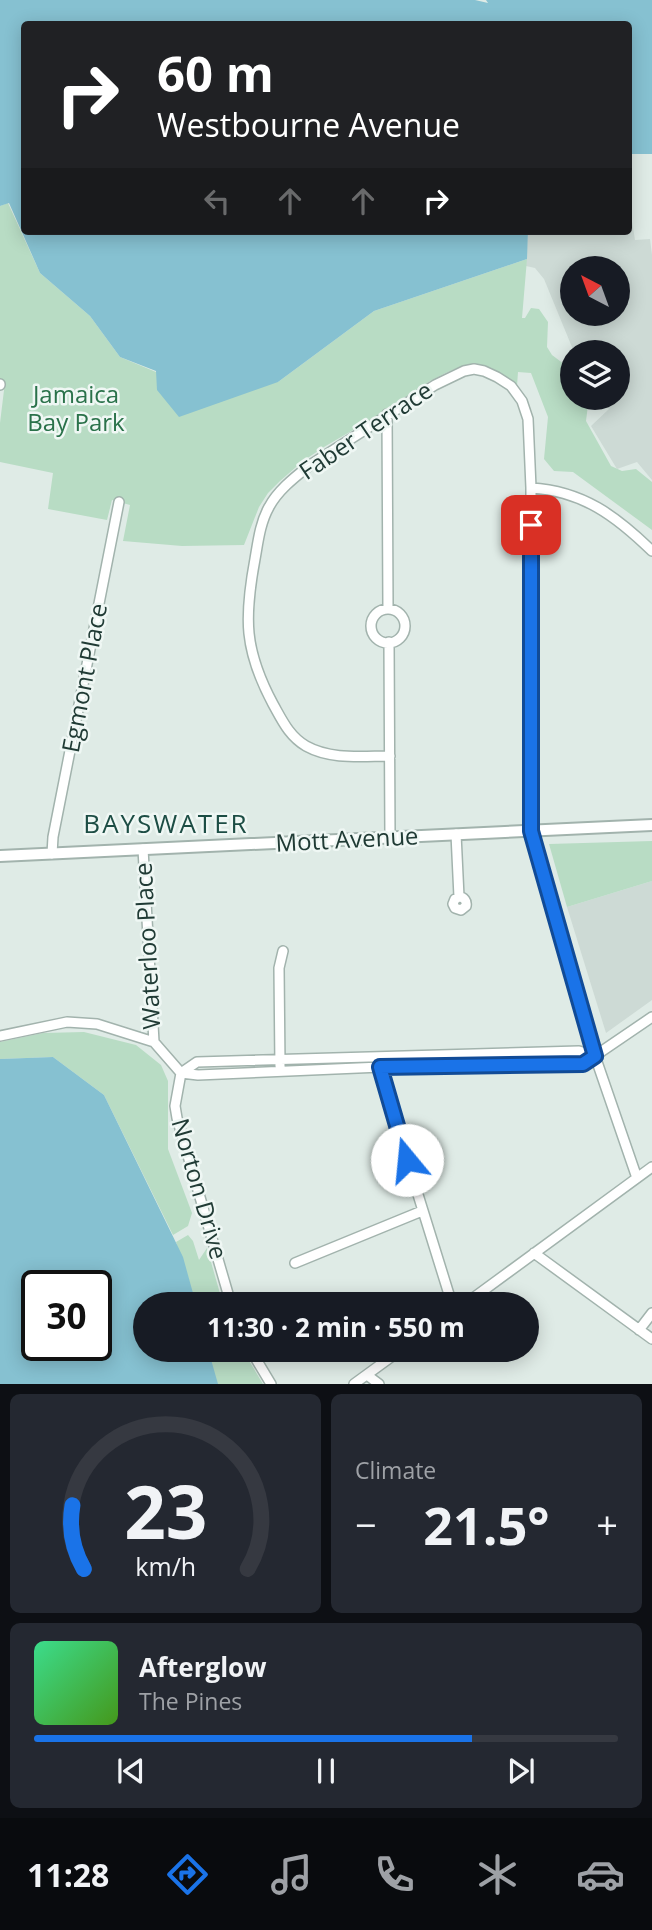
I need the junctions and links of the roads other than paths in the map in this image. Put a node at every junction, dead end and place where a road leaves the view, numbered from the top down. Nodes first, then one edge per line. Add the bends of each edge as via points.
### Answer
1 (387, 414) junction
2 (531, 488) junction
3 (119, 502) dead end
4 (652, 551) edge
5 (388, 609) junction
6 (389, 642) junction
7 (390, 756) junction
8 (652, 825) edge
9 (531, 831) junction
10 (456, 834) junction
11 (390, 839) junction
12 (143, 849) junction
13 (52, 854) junction
14 (0, 856) edge
15 (459, 897) dead end
16 (283, 951) dead end
17 (652, 1017) edge
18 (0, 1036) edge
19 (154, 1042) junction
20 (595, 1056) junction
21 (280, 1060) junction
22 (381, 1062) junction
23 (280, 1071) junction
24 (181, 1073) junction
25 (652, 1167) edge
26 (637, 1178) junction
27 (422, 1211) junction
28 (534, 1253) junction
29 (295, 1263) dead end
30 (228, 1292) edge
31 (448, 1292) edge
32 (481, 1292) edge
33 (652, 1313) edge
34 (639, 1330) junction
35 (652, 1339) edge
36 (258, 1362) edge
37 (384, 1362) edge
38 (367, 1375) junction
39 (271, 1384) edge
40 (354, 1384) edge
41 (379, 1384) edge

1 - 2 street, Faber Terrace via 441,381 469,370 491,373 517,391 522,401 528,419
1 - 5 street
1 - 7 street, Faber Terrace via 310,465 270,505 258,541 247,616 249,643 261,682 294,737 318,751 340,756
2 - 4 street via 590,502
2 - 9 street
3 - 13 street, Egmont Place
5 - 6 street via 399,613 404,623 403,634
5 - 6 street via 378,612 371,626 379,640
6 - 7 street
7 - 11 street
8 - 9 street, Mott Avenue
9 - 10 street, Mott Avenue
9 - 20 street
10 - 11 street, Mott Avenue
10 - 15 street
11 - 12 street, Mott Avenue
12 - 13 street, Mott Avenue
12 - 19 street, Waterloo Place
13 - 14 street, Mott Avenue
16 - 21 street via 279,968
17 - 20 street
18 - 19 street via 67,1022 97,1024
19 - 24 street
20 - 22 street via 583,1064
20 - 26 street
21 - 22 street
21 - 23 street
21 - 24 street via 197,1062
22 - 23 street
22 - 27 street
23 - 24 street
24 - 30 street, Norton Drive via 177,1118
25 - 26 street
26 - 28 street
27 - 29 street
27 - 31 street
28 - 32 street
28 - 34 street
33 - 34 street
34 - 35 street
36 - 39 street
37 - 38 street
38 - 40 street
38 - 41 street

